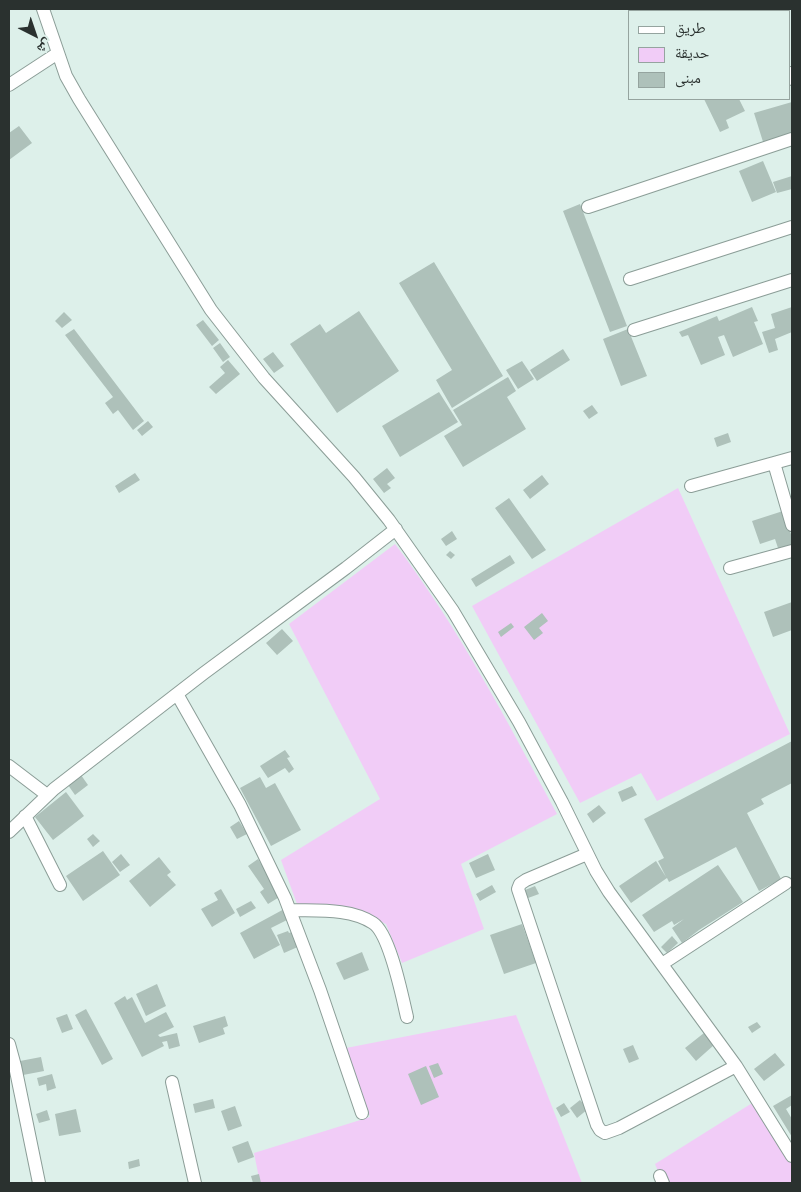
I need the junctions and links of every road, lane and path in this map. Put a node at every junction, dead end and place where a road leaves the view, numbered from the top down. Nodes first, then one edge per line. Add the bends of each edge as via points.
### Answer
1 (43, 9) edge
2 (58, 53) junction
3 (9, 86) edge
4 (792, 139) edge
5 (588, 207) dead end
6 (792, 228) edge
7 (630, 279) dead end
8 (792, 280) edge
9 (634, 330) dead end
10 (792, 458) edge
11 (774, 463) junction
12 (691, 486) dead end
13 (792, 525) edge
14 (396, 529) junction
15 (792, 551) edge
16 (730, 568) dead end
17 (177, 694) junction
18 (9, 766) edge
19 (47, 795) junction
20 (25, 816) junction
21 (9, 832) edge
22 (587, 854) junction
23 (786, 882) dead end
24 (60, 885) dead end
25 (290, 910) junction
26 (662, 964) junction
27 (407, 1017) dead end
28 (9, 1044) edge
29 (736, 1066) junction
30 (172, 1082) dead end
31 (362, 1113) dead end
32 (792, 1156) edge
33 (39, 1183) edge
34 (195, 1183) edge

1 - 2 street
2 - 3 street
2 - 14 street via 79,99 211,310 264,378 354,477
4 - 5 street
6 - 7 street
8 - 9 street
10 - 11 street
11 - 12 street
11 - 13 street
14 - 17 street
14 - 22 street via 453,611 519,722
15 - 16 street
17 - 19 street
17 - 25 street via 240,806
18 - 19 street
19 - 20 street
20 - 21 street
20 - 24 street
22 - 26 street via 609,892
22 - 29 street via 526,880 518,889 600,1130 605,1133 620,1128
23 - 26 street
25 - 27 street via 337,912 374,923 386,941
25 - 31 street
26 - 29 street
28 - 33 street
29 - 32 street
30 - 34 street

